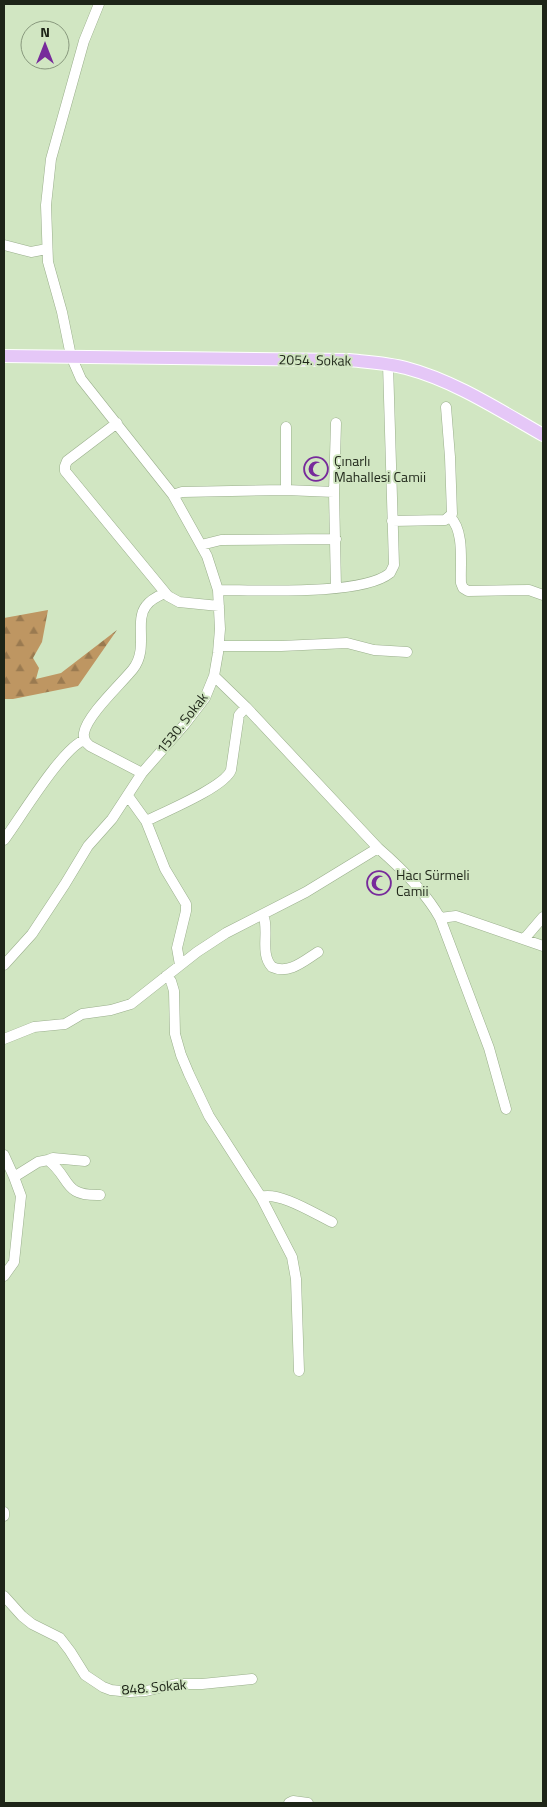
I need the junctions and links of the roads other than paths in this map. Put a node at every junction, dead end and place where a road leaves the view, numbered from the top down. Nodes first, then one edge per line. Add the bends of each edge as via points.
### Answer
1 (98, 4) edge
2 (4, 245) edge
3 (47, 249) junction
4 (4, 356) edge
5 (71, 356) junction
6 (388, 364) junction
7 (446, 407) dead end
8 (117, 423) junction
9 (336, 423) dead end
10 (286, 427) dead end
11 (543, 435) edge
12 (286, 490) junction
13 (334, 492) junction
14 (173, 495) junction
15 (450, 517) junction
16 (392, 521) junction
17 (336, 539) junction
18 (201, 545) junction
19 (336, 588) junction
20 (218, 590) junction
21 (164, 593) junction
22 (543, 595) edge
23 (219, 606) junction
24 (218, 646) junction
25 (408, 652) dead end
26 (214, 676) junction
27 (246, 707) junction
28 (85, 740) junction
29 (142, 773) junction
30 (128, 796) junction
31 (146, 821) junction
32 (4, 840) edge
33 (378, 848) junction
34 (262, 914) junction
35 (543, 917) edge
36 (440, 918) junction
37 (525, 938) junction
38 (543, 946) edge
39 (318, 952) dead end
40 (4, 965) edge
41 (180, 966) junction
42 (166, 976) junction
43 (4, 1038) edge
44 (506, 1109) dead end
45 (4, 1155) edge
46 (48, 1160) junction
47 (85, 1161) dead end
48 (14, 1177) junction
49 (100, 1195) dead end
50 (261, 1198) junction
51 (332, 1222) dead end
52 (4, 1239) edge
53 (15, 1242) junction
54 (4, 1276) edge
55 (299, 1370) dead end
56 (4, 1512) edge
57 (4, 1516) edge
58 (4, 1596) edge
59 (252, 1679) dead end
60 (289, 1803) edge
61 (308, 1803) edge

1 - 3 street, 1530. Sokak via 84,41 51,159 47,190
2 - 3 street via 31,252
3 - 5 street, 1530. Sokak
4 - 5 main road, 2054. Sokak
5 - 6 main road, 2054. Sokak via 349,360
5 - 8 street, 1530. Sokak via 81,379
6 - 11 main road, 2054. Sokak via 450,383
6 - 16 street
7 - 15 street via 452,500
8 - 14 street, 1530. Sokak
8 - 21 street via 67,461 65,471
9 - 13 street
10 - 12 street
12 - 13 street
12 - 14 street via 182,492
13 - 17 street
14 - 18 street, 1530. Sokak
15 - 16 street
15 - 22 street via 459,533 460,583 463,588 468,591 528,590
16 - 19 street via 394,564 390,573 363,585
17 - 18 street via 222,540
17 - 19 street
18 - 20 street, 1530. Sokak
19 - 20 street
20 - 23 street, 1530. Sokak
21 - 23 street via 179,602
21 - 28 street via 145,607 138,662 88,724
23 - 24 street, 1530. Sokak
24 - 25 street via 347,643 374,650
24 - 26 street, 1530. Sokak
26 - 27 street
26 - 29 street, 1530. Sokak via 205,698
27 - 31 street via 239,715 231,770 227,777
27 - 33 street
28 - 29 street via 90,746
28 - 32 street via 76,743 60,761
29 - 30 street, 1530. Sokak
30 - 31 street
30 - 40 street, 1530. Sokak via 88,846 32,934
31 - 41 street via 165,869 186,904 177,948
33 - 34 street via 306,892
33 - 36 street via 419,889
34 - 39 street via 266,927 266,956 272,967 286,970
34 - 41 street via 226,933
35 - 37 street
36 - 37 street via 456,916
36 - 44 street via 489,1048
37 - 38 street
41 - 42 street
42 - 43 street via 131,1004 82,1014 65,1024 34,1027
42 - 50 street via 174,991 175,1034 189,1074 209,1116
45 - 48 street
46 - 47 street
46 - 48 street via 38,1162
46 - 49 street via 79,1194
48 - 53 street via 21,1196
50 - 51 street via 267,1195 280,1198
50 - 55 street via 294,1264
52 - 53 street
53 - 54 street via 14,1262
56 - 57 street
58 - 59 street, 848. Sokak via 32,1624 60,1638 85,1675 111,1690 130,1692 176,1684
60 - 61 street

